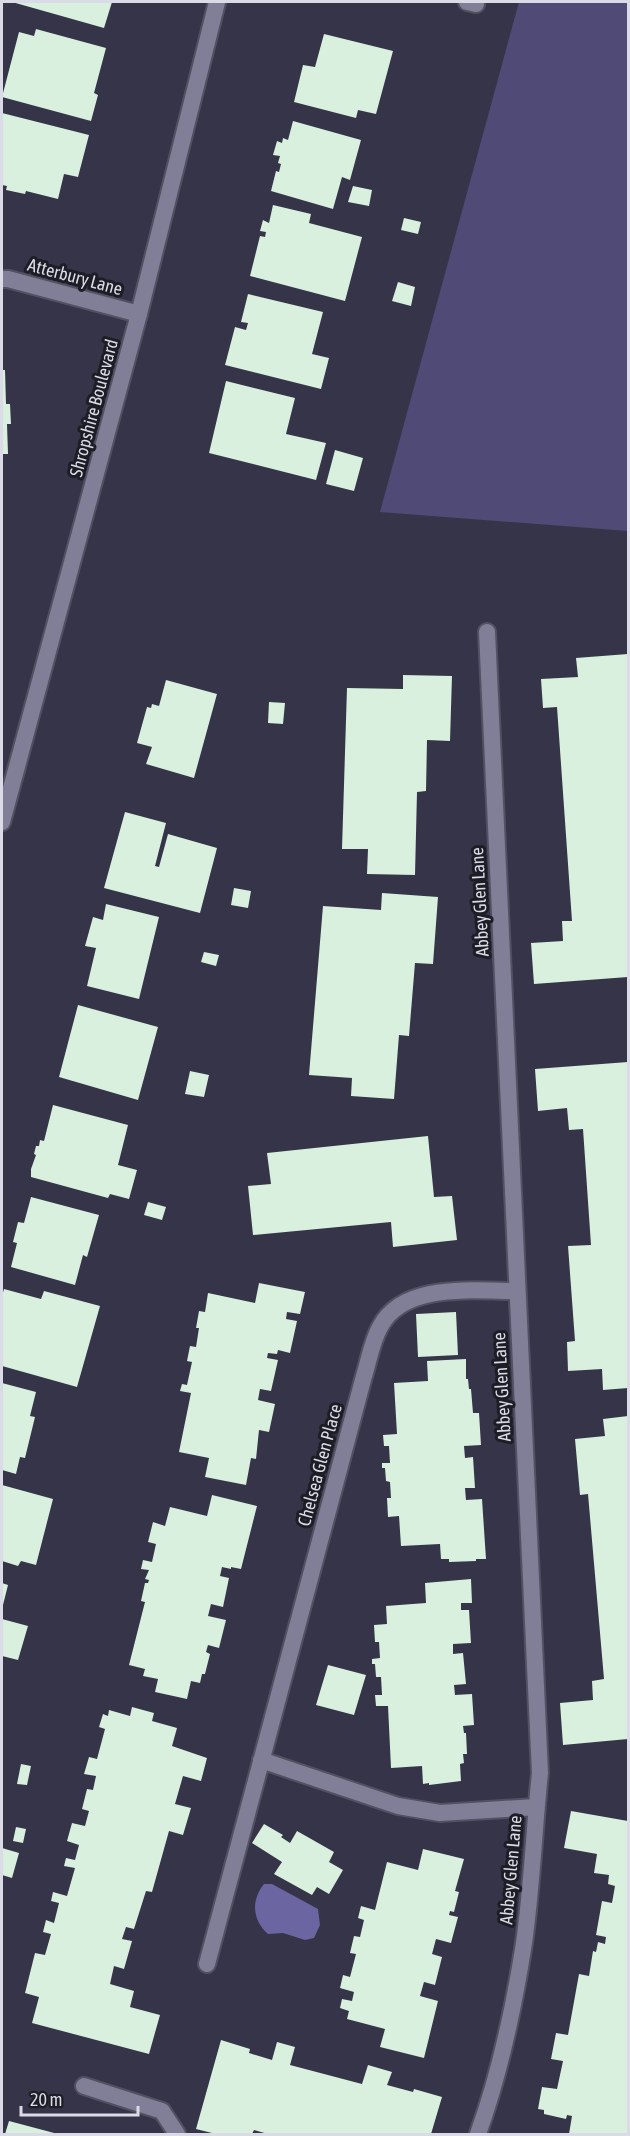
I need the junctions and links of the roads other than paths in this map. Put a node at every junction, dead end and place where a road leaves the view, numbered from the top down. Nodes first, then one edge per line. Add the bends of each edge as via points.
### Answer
1 (217, 2) edge
2 (2, 279) edge
3 (139, 314) junction
4 (487, 632) dead end
5 (2, 822) edge
6 (517, 1290) junction
7 (261, 1760) junction
8 (536, 1807) junction
9 (207, 1964) dead end
10 (84, 2086) dead end
11 (177, 2134) edge
12 (478, 2134) edge

1 - 3 street, Shropshire Boulevard
2 - 3 street, Atterbury Lane
3 - 5 street, Shropshire Boulevard
4 - 6 street, Abbey Glen Lane
6 - 7 street, Chelsea Glen Place via 423,1295 403,1302 379,1328
6 - 8 street, Abbey Glen Lane via 540,1773
7 - 8 street via 398,1806 440,1813
7 - 9 street, Chelsea Glen Place
8 - 12 street, Abbey Glen Lane via 524,1942 508,2025
10 - 11 street via 162,2111

